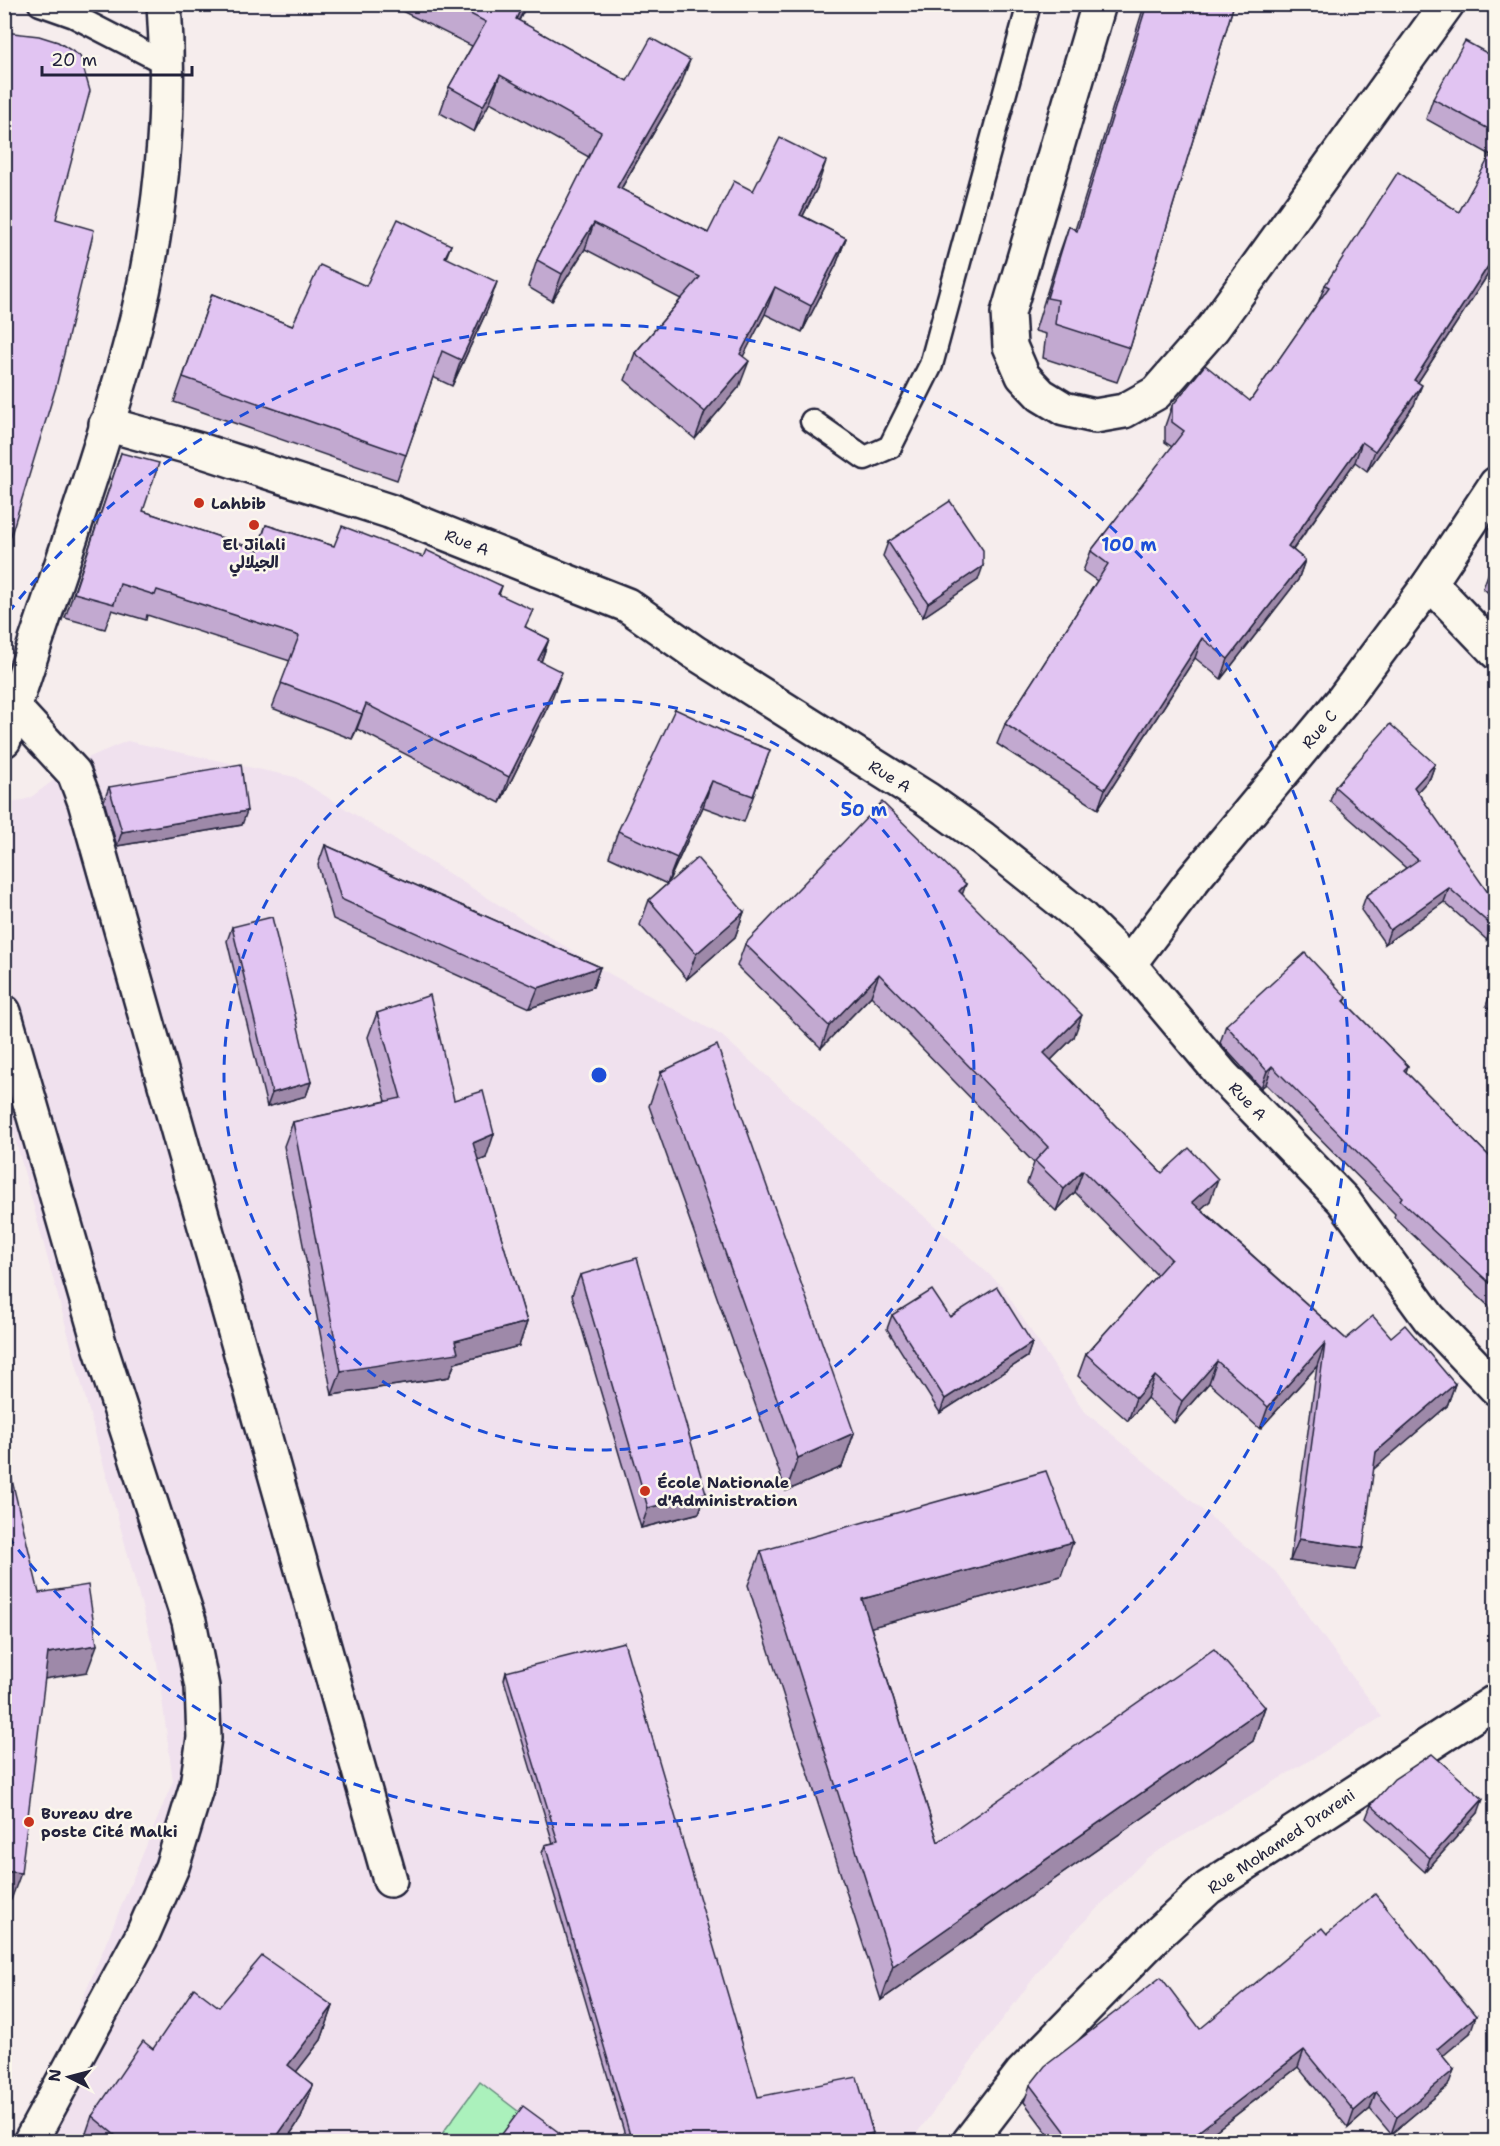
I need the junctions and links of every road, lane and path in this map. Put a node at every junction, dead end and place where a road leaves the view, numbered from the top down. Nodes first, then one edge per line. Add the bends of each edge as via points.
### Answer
1 (40, 4) edge
2 (164, 4) edge
3 (1029, 4) edge
4 (1099, 4) edge
5 (1447, 4) edge
6 (167, 64) junction
7 (812, 421) dead end
8 (106, 423) junction
9 (1496, 484) edge
10 (1430, 583) junction
11 (1496, 652) edge
12 (14, 708) junction
13 (4, 740) edge
14 (1129, 964) junction
15 (4, 1012) edge
16 (1496, 1388) edge
17 (1496, 1701) edge
18 (390, 1880) dead end
19 (30, 2142) edge
20 (969, 2142) edge

1 - 6 lane via 75,16
2 - 6 street
3 - 7 lane via 931,365 890,447 865,458
4 - 5 street via 1008,313 1010,346 1023,376 1041,395 1064,409 1095,416 1124,411 1156,393 1192,352
6 - 8 street via 162,162 149,258 132,337
8 - 12 street
8 - 14 street, Rue A via 389,511 627,605 982,838 1081,917
9 - 10 street, Rue C
10 - 11 street
10 - 14 street, Rue C via 1342,701 1193,880
12 - 13 street
12 - 18 street via 74,773 85,801
14 - 16 street, Rue A via 1223,1076 1343,1200 1429,1318
15 - 19 street via 100,1346 189,1622 202,1688 204,1738 197,1785 168,1877 141,1938
17 - 20 street, Rue Mohamed Drareni via 1208,1888 1022,2073

